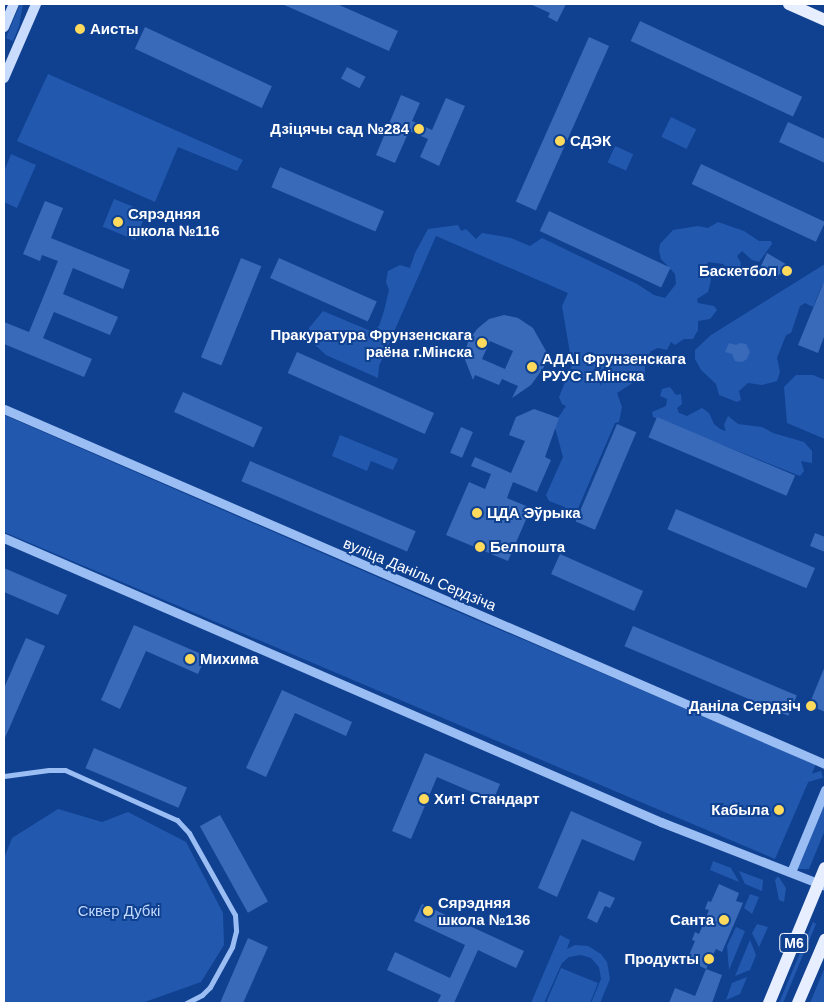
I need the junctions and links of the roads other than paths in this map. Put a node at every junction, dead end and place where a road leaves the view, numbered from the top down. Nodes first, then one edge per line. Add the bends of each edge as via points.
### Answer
1 (14, 4) edge
2 (36, 4) edge
3 (789, 4) edge
4 (825, 20) edge
5 (4, 27) edge
6 (4, 78) edge
7 (4, 410) edge
8 (4, 538) edge
9 (825, 764) edge
10 (4, 776) edge
11 (825, 790) edge
12 (825, 868) edge
13 (791, 872) junction
14 (822, 884) edge
15 (825, 940) edge
16 (186, 1003) edge
17 (769, 1003) edge
18 (798, 1003) edge

1 - 5 main road
2 - 6 main road
3 - 4 main road
7 - 9 street, вуліца Данілы Сердзіча
8 - 13 street via 652,818
10 - 16 street via 65,770 177,820 190,833 235,915 236,931 232,947 210,987
11 - 13 street
12 - 14 main road, М6
13 - 14 street
14 - 17 main road, М6
15 - 18 main road, М6

